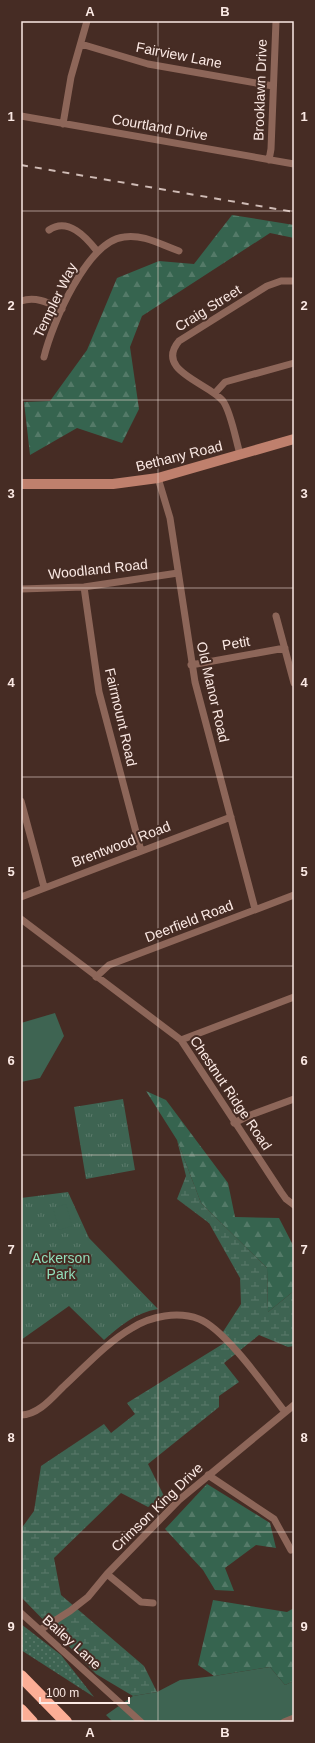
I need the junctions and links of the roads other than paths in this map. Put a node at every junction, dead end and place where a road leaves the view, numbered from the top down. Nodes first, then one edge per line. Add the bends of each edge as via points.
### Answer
1 (87, 21) edge
2 (276, 21) edge
3 (80, 44) junction
4 (273, 86) junction
5 (21, 116) edge
6 (63, 124) junction
7 (269, 160) junction
8 (294, 164) edge
9 (49, 230) dead end
10 (97, 251) junction
11 (179, 251) dead end
12 (294, 281) edge
13 (21, 301) edge
14 (62, 310) junction
15 (44, 356) dead end
16 (294, 363) edge
17 (215, 393) junction
18 (294, 439) edge
19 (240, 454) junction
20 (158, 478) junction
21 (21, 484) edge
22 (178, 573) junction
23 (84, 587) junction
24 (21, 589) edge
25 (276, 616) dead end
26 (285, 648) junction
27 (191, 665) junction
28 (294, 682) edge
29 (21, 802) edge
30 (231, 817) junction
31 (142, 851) junction
32 (44, 888) junction
33 (294, 894) edge
34 (21, 897) edge
35 (256, 909) junction
36 (21, 919) edge
37 (96, 977) junction
38 (294, 997) edge
39 (181, 1040) junction
40 (294, 1099) edge
41 (234, 1123) junction
42 (294, 1205) edge
43 (294, 1405) edge
44 (285, 1412) junction
45 (21, 1415) edge
46 (208, 1475) junction
47 (291, 1550) dead end
48 (107, 1574) junction
49 (153, 1603) dead end
50 (21, 1613) edge
51 (40, 1630) junction
52 (21, 1676) edge
53 (21, 1710) edge
54 (294, 1718) edge
55 (32, 1722) edge
56 (66, 1722) edge
57 (141, 1722) edge
58 (284, 1722) edge

1 - 3 street
2 - 4 street, Brooklawn Drive
3 - 4 street, Fairview Lane via 148,64
3 - 6 street
4 - 7 street, Brooklawn Drive
5 - 6 street, Courtland Drive
6 - 7 street, Courtland Drive
7 - 8 street, Courtland Drive
9 - 10 street via 62,226 72,228
10 - 11 street, Templer Way via 112,240 128,236 153,240
10 - 14 street, Templer Way via 79,276
12 - 17 street, Craig Street via 267,286 179,341 175,346 172,356 178,370
13 - 14 street via 39,300
14 - 15 street, Templer Way
16 - 17 street via 225,382
17 - 19 street, Craig Street via 226,407
18 - 19 street, Bethany Road
19 - 20 street, Bethany Road
20 - 21 street, Bethany Road via 112,484
20 - 22 street, Old Manor Road via 170,518
22 - 23 street, Woodland Road
22 - 27 street, Old Manor Road
23 - 24 street, Woodland Road
23 - 31 street, Fairmount Road via 99,692
25 - 26 street
26 - 27 street, Petit
26 - 28 street
27 - 30 street, Old Manor Road
29 - 32 street
30 - 31 street, Brentwood Road
30 - 35 street, Old Manor Road
31 - 32 street, Brentwood Road
32 - 34 street, Brentwood Road
33 - 35 street, Deerfield Road
35 - 37 street, Deerfield Road via 109,965
36 - 37 street, Chestnut Ridge Road
37 - 39 street, Chestnut Ridge Road
38 - 39 street
39 - 41 street, Chestnut Ridge Road
40 - 41 street
41 - 42 street, Chestnut Ridge Road via 286,1199
43 - 44 street, Crimson King Drive
44 - 45 street via 216,1330 199,1319 177,1315 154,1318 132,1327 40,1408
44 - 46 street, Crimson King Drive
46 - 47 street via 274,1519
46 - 48 street, Crimson King Drive via 179,1500
48 - 49 street via 141,1602
48 - 51 street, Crimson King Drive via 88,1597
50 - 51 street, Bailey Lane
51 - 57 street, Bailey Lane
52 - 56 highway
53 - 55 highway
54 - 58 street

